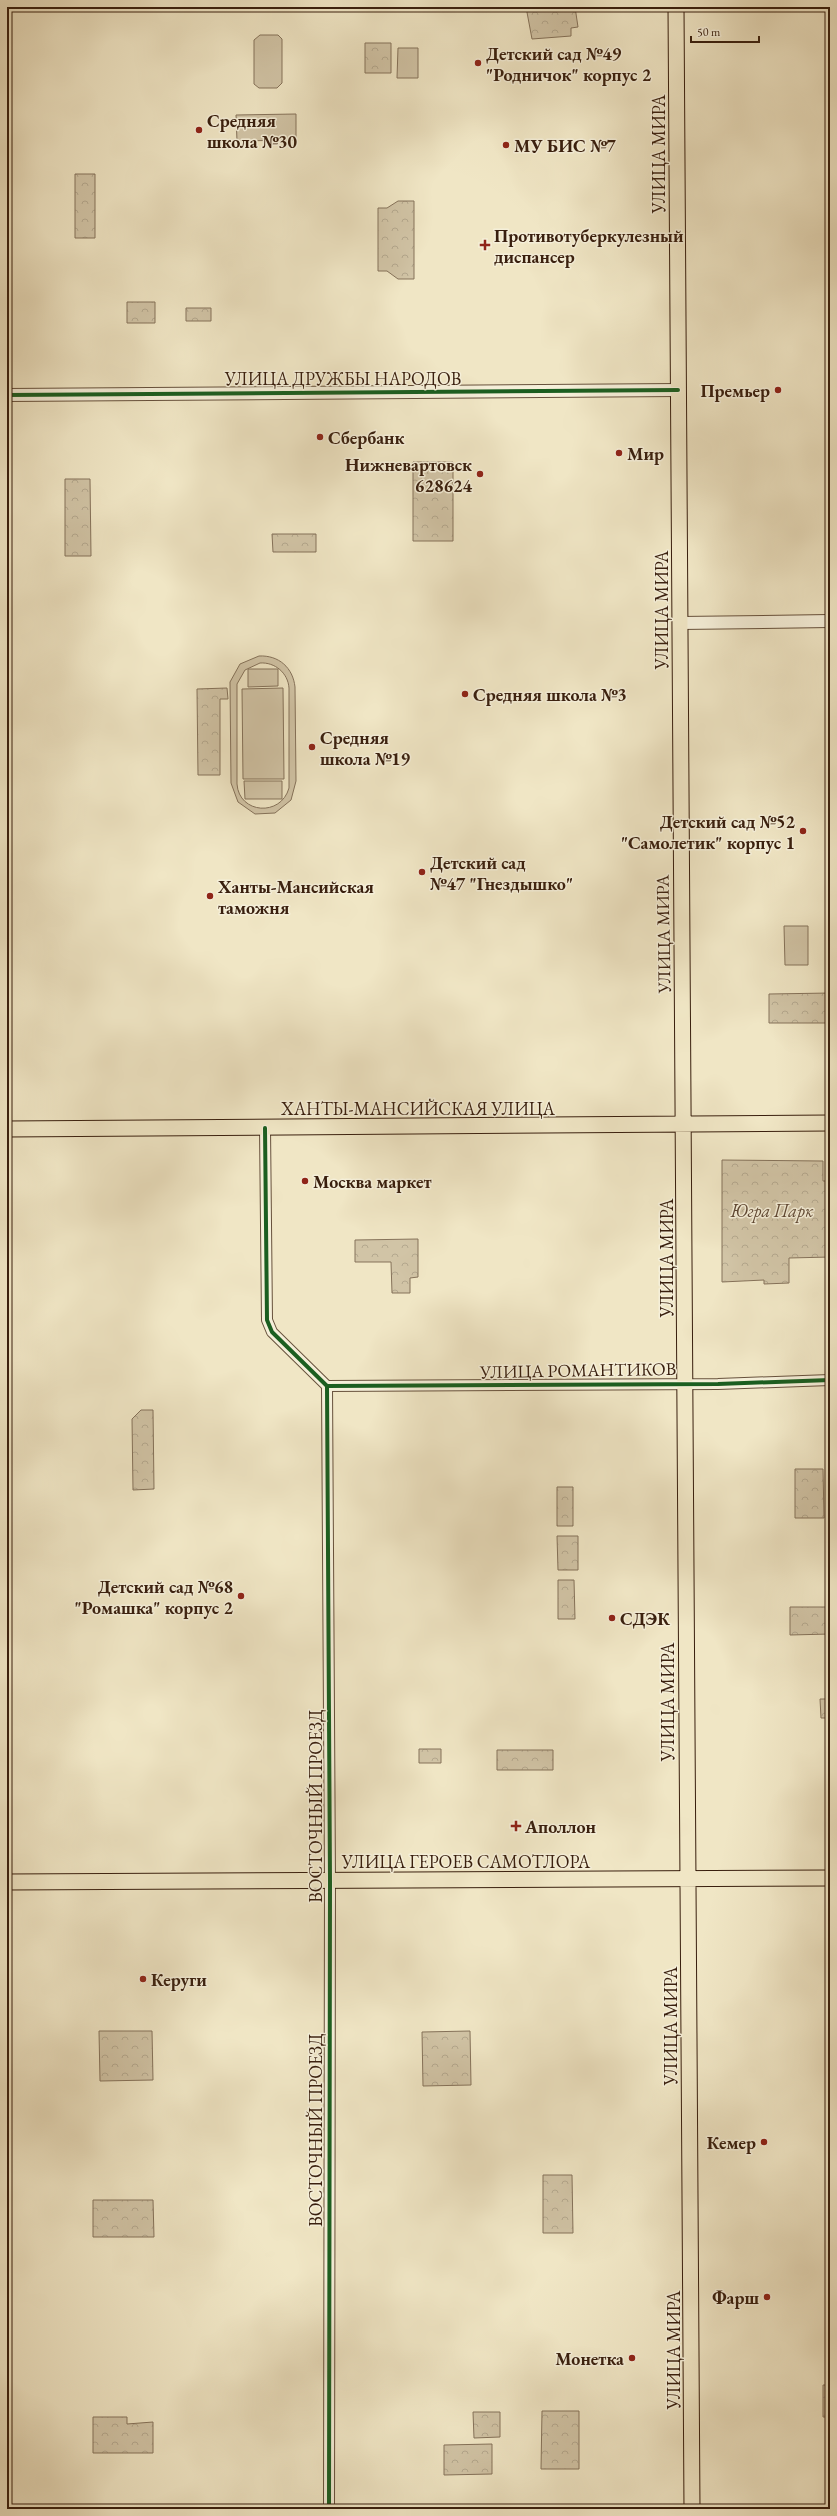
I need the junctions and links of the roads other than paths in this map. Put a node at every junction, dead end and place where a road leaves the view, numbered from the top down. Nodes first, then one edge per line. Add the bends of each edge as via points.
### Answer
1 (676, 7) edge
2 (678, 390) junction
3 (7, 395) edge
4 (830, 621) edge
5 (680, 623) junction
6 (830, 1123) edge
7 (684, 1125) junction
8 (265, 1128) junction
9 (7, 1129) edge
10 (830, 1380) edge
11 (685, 1383) junction
12 (327, 1386) junction
13 (830, 1878) edge
14 (688, 1879) junction
15 (330, 1881) junction
16 (7, 1882) edge
17 (329, 2509) edge
18 (692, 2509) edge

1 - 2 main road, УЛИЦА МИРА
2 - 3 street, УЛИЦА ДРУЖБЫ НАРОДОВ
2 - 5 main road, УЛИЦА МИРА
4 - 5 street
5 - 7 main road, УЛИЦА МИРА
6 - 7 main road, ХАНТЫ-МАНСИЙСКАЯ УЛИЦА
7 - 8 main road, ХАНТЫ-МАНСИЙСКАЯ УЛИЦА
7 - 11 main road, УЛИЦА МИРА
8 - 9 main road, ХАНТЫ-МАНСИЙСКАЯ УЛИЦА
8 - 12 street via 267,1320 272,1332
10 - 11 street, УЛИЦА РОМАНТИКОВ
11 - 12 street, УЛИЦА РОМАНТИКОВ
11 - 14 main road, УЛИЦА МИРА
12 - 15 street, ВОСТОЧНЫЙ ПРОЕЗД
13 - 14 main road, УЛИЦА ГЕРОЕВ САМОТЛОРА
14 - 15 main road, УЛИЦА ГЕРОЕВ САМОТЛОРА
14 - 18 main road, УЛИЦА МИРА
15 - 16 main road, УЛИЦА ГЕРОЕВ САМОТЛОРА
15 - 17 street, ВОСТОЧНЫЙ ПРОЕЗД

